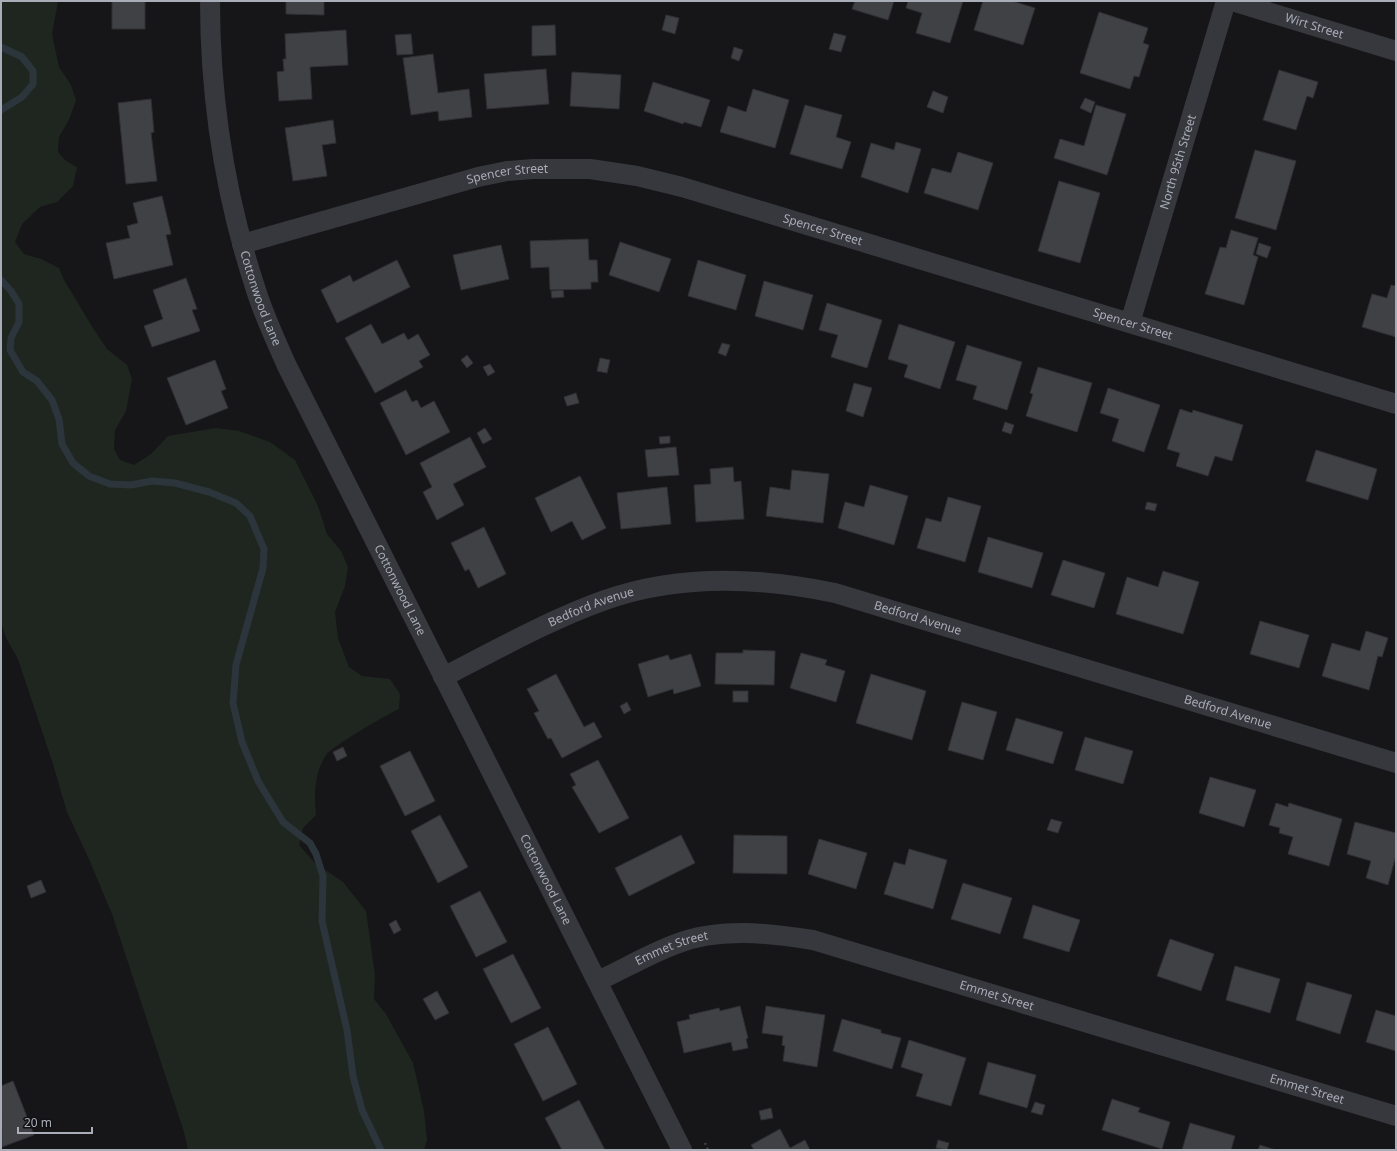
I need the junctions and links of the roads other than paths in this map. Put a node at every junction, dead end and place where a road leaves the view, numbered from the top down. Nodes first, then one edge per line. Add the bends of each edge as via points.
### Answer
1 (210, 1) edge
2 (1226, 1) edge
3 (1232, 1) edge
4 (1396, 51) edge
5 (242, 244) junction
6 (1130, 323) junction
7 (1396, 404) edge
8 (443, 677) junction
9 (1396, 763) edge
10 (598, 981) junction
11 (1396, 1116) edge
12 (682, 1150) edge

1 - 5 street, Cottonwood Lane via 210,49 215,109 227,185
2 - 6 street, North 95th Street
3 - 4 street, Wirt Street
5 - 6 street, Spencer Street via 478,177 533,169 590,169 637,176 682,187
5 - 8 street, Cottonwood Lane via 256,292 286,366
6 - 7 street, Spencer Street
8 - 9 street, Bedford Avenue via 569,614 606,600 648,589 696,582 745,580 792,584 835,592
8 - 10 street, Cottonwood Lane
10 - 11 street, Emmet Street via 676,943 696,938 747,933 813,940
10 - 12 street, Cottonwood Lane

